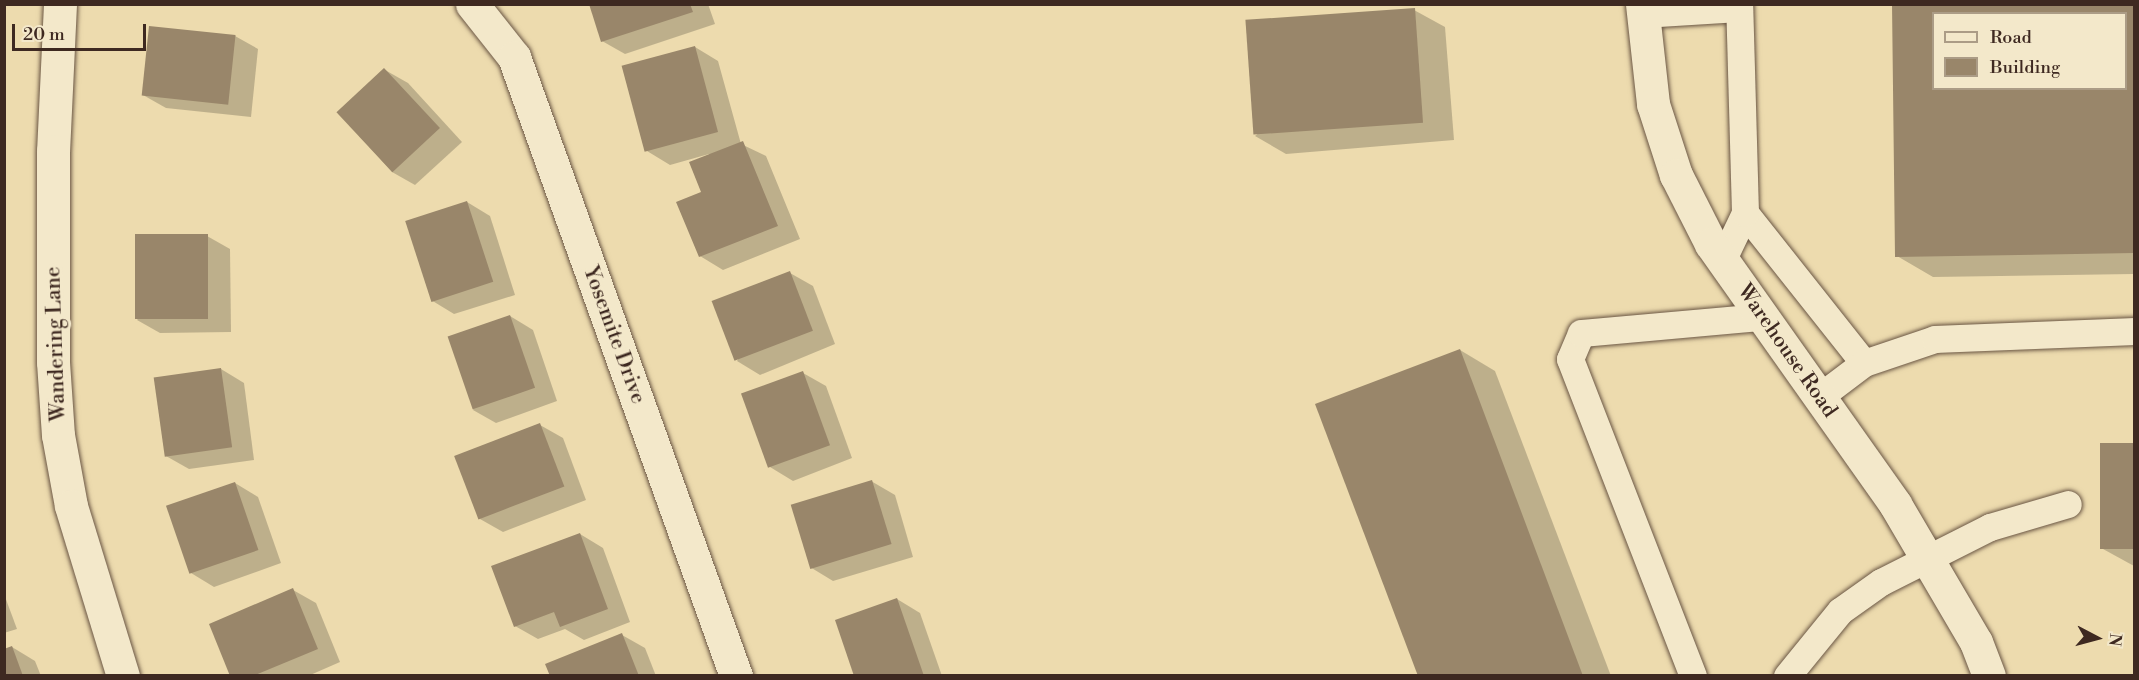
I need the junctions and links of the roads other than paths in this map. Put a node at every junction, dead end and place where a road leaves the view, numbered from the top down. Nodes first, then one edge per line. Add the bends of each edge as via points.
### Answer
1 (60, 4) edge
2 (472, 4) edge
3 (1739, 6) edge
4 (1642, 9) edge
5 (1745, 213) junction
6 (1722, 261) junction
7 (1762, 317) junction
8 (2134, 331) edge
9 (1864, 363) junction
10 (1819, 397) junction
11 (2068, 504) dead end
12 (1926, 556) junction
13 (123, 675) edge
14 (736, 675) edge
15 (1693, 675) edge
16 (1788, 675) edge
17 (1989, 675) edge

1 - 13 street, Wandering Lane via 53,186 53,362 58,435 71,506
2 - 14 street, Yosemite Drive via 514,57
3 - 4 lane
3 - 5 lane
4 - 6 street, Warehouse Road via 1653,104 1676,175
5 - 6 lane
5 - 9 lane
6 - 7 street, Warehouse Road
7 - 10 street, Warehouse Road
7 - 15 lane via 1581,333 1570,359
8 - 9 lane via 1935,339
9 - 10 lane
10 - 12 street, Warehouse Road via 1895,504
11 - 12 lane via 1990,527
12 - 16 lane via 1840,612
12 - 17 street, Warehouse Road via 1976,642

